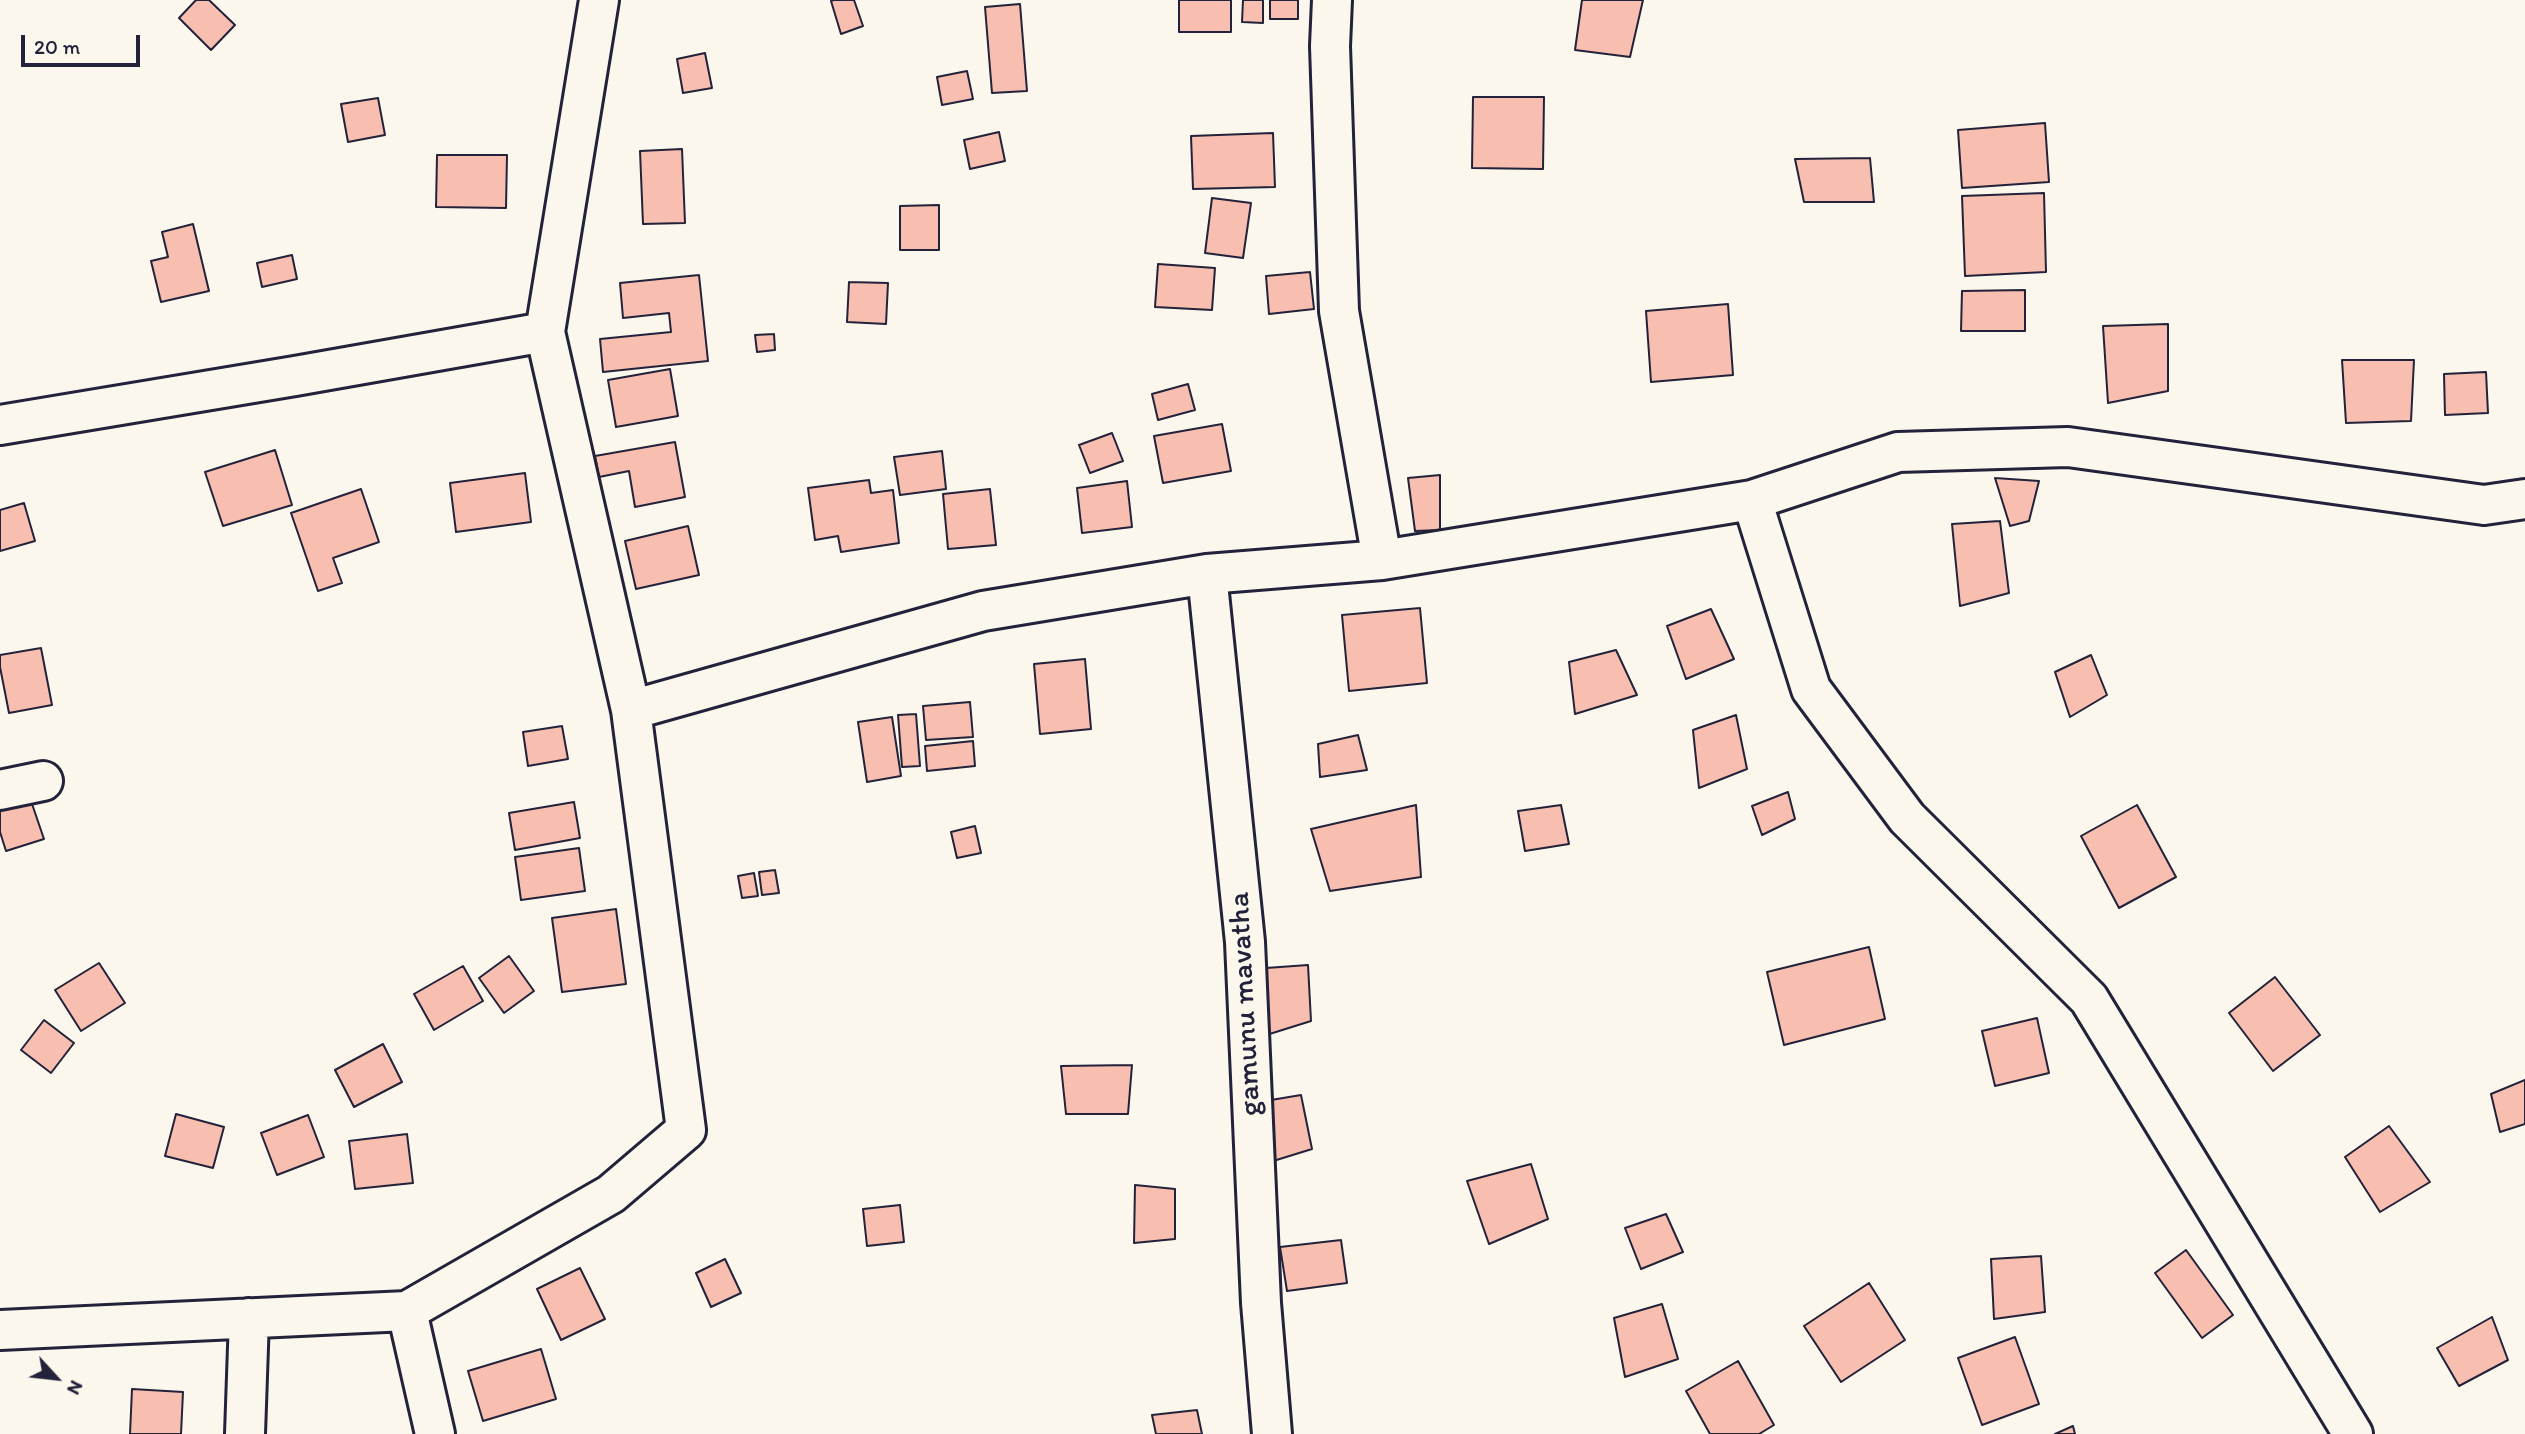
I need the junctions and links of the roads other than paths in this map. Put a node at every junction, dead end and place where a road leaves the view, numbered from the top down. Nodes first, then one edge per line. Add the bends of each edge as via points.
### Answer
1 (599, 0) edge
2 (1332, 0) edge
3 (545, 332) junction
4 (0, 425) edge
5 (2525, 499) edge
6 (1752, 500) junction
7 (1382, 560) junction
8 (1207, 574) junction
9 (631, 710) junction
10 (43, 780) dead end
11 (0, 790) edge
12 (407, 1311) junction
13 (249, 1318) junction
14 (0, 1330) edge
15 (244, 1434) edge
16 (435, 1434) edge
17 (1272, 1434) edge
18 (2353, 1434) edge

1 - 3 street
2 - 7 street via 1339,311
3 - 4 street
3 - 9 street
5 - 6 street via 2484,505 2068,447 1898,452
6 - 7 street
6 - 18 street via 1811,689 1907,818 2089,999
7 - 8 street
8 - 9 street via 984,611
8 - 17 street, gamunu mavatha via 1245,942 1261,1303
9 - 12 street via 686,1130 611,1194
10 - 11 street
12 - 13 street
12 - 16 street
13 - 14 street
13 - 15 street

